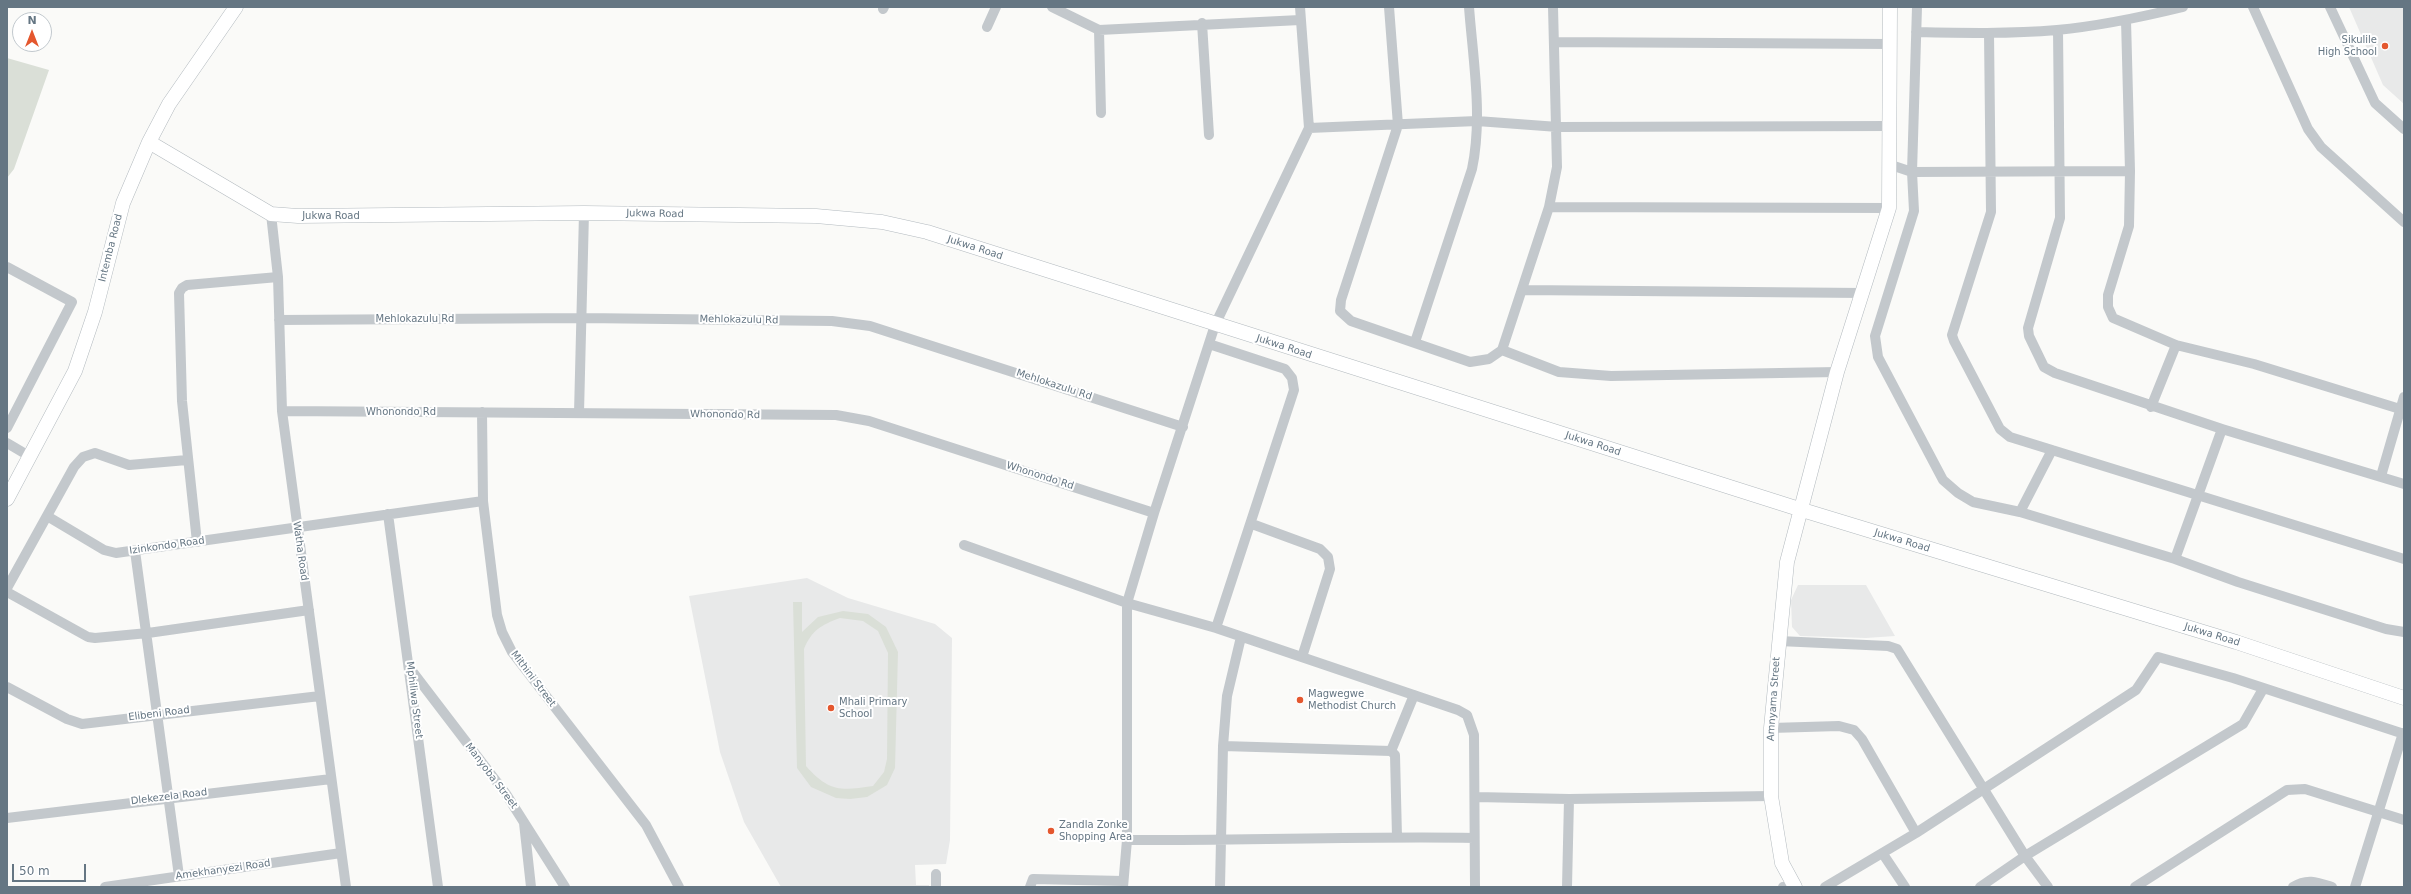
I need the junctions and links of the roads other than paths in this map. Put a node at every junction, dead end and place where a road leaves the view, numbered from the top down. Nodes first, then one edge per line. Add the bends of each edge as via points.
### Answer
1 (236, 7) edge
2 (996, 7) edge
3 (1052, 7) edge
4 (1300, 7) edge
5 (1389, 7) edge
6 (1469, 7) edge
7 (1553, 7) edge
8 (1890, 7) edge
9 (1917, 7) edge
10 (2184, 7) edge
11 (2253, 7) edge
12 (2330, 7) edge
13 (1300, 20) junction
14 (2126, 20) junction
15 (1202, 23) junction
16 (987, 27) dead end
17 (1100, 30) junction
18 (2058, 30) junction
19 (1916, 32) junction
20 (1988, 33) junction
21 (1555, 42) junction
22 (1890, 44) junction
23 (1101, 113) dead end
24 (1477, 121) junction
25 (1398, 125) junction
26 (1890, 126) junction
27 (1558, 127) junction
28 (1309, 128) junction
29 (2404, 129) edge
30 (1209, 135) dead end
31 (149, 142) junction
32 (1891, 165) junction
33 (2130, 171) junction
34 (1912, 172) junction
35 (1989, 172) junction
36 (2060, 173) junction
37 (1549, 207) junction
38 (1889, 208) junction
39 (584, 213) junction
40 (271, 214) junction
41 (2404, 222) edge
42 (7, 267) edge
43 (278, 277) junction
44 (1522, 290) junction
45 (1863, 293) junction
46 (583, 318) junction
47 (279, 320) junction
48 (1214, 325) junction
49 (1415, 342) junction
50 (1208, 344) junction
51 (2176, 345) junction
52 (1502, 350) junction
53 (1837, 372) junction
54 (2404, 397) edge
55 (2151, 407) junction
56 (2400, 409) junction
57 (282, 411) junction
58 (482, 412) junction
59 (579, 413) junction
60 (1183, 427) junction
61 (7, 428) edge
62 (2222, 429) junction
63 (7, 443) edge
64 (2052, 450) junction
65 (29, 456) junction
66 (187, 460) junction
67 (2381, 476) junction
68 (2404, 484) edge
69 (2199, 494) junction
70 (7, 499) edge
71 (483, 501) junction
72 (1799, 509) junction
73 (2020, 512) junction
74 (1154, 513) junction
75 (388, 514) junction
76 (47, 516) junction
77 (1252, 524) junction
78 (296, 527) junction
79 (197, 542) junction
80 (964, 545) dead end
81 (135, 551) junction
82 (2175, 559) junction
83 (2404, 559) edge
84 (7, 588) edge
85 (7, 592) edge
86 (1128, 603) junction
87 (309, 610) junction
88 (1216, 628) junction
89 (2404, 631) edge
90 (148, 634) junction
91 (1240, 637) junction
92 (1779, 641) junction
93 (1302, 657) junction
94 (410, 670) junction
95 (7, 687) edge
96 (2263, 689) junction
97 (1414, 695) junction
98 (320, 696) junction
99 (2404, 698) edge
100 (158, 714) junction
101 (1771, 728) junction
102 (2404, 734) edge
103 (1223, 746) junction
104 (1391, 751) junction
105 (331, 779) junction
106 (1984, 789) junction
107 (1771, 796) junction
108 (169, 797) junction
109 (1476, 797) junction
110 (1569, 799) junction
111 (2379, 812) junction
112 (7, 818) edge
113 (523, 819) junction
114 (2404, 820) edge
115 (1916, 833) junction
116 (1397, 837) junction
117 (1474, 838) junction
118 (1127, 840) junction
119 (1220, 841) junction
120 (341, 854) junction
121 (1883, 854) junction
122 (2025, 856) junction
123 (936, 874) dead end
124 (179, 876) junction
125 (1124, 884) edge
126 (105, 887) edge
127 (346, 887) edge
128 (438, 887) edge
129 (530, 887) edge
130 (565, 887) edge
131 (679, 887) edge
132 (936, 887) edge
133 (1030, 887) edge
134 (1220, 887) edge
135 (1475, 887) edge
136 (1567, 887) edge
137 (1783, 887) edge
138 (1795, 887) edge
139 (1825, 887) edge
140 (1905, 887) edge
141 (1980, 887) edge
142 (2048, 887) edge
143 (2135, 887) edge
144 (2293, 887) edge
145 (2332, 887) edge
146 (2356, 887) edge

1 - 31 street, Intemba Road via 169,104
2 - 16 street
3 - 17 street
4 - 13 street
5 - 25 street
6 - 24 street
7 - 21 street
8 - 22 street, Amnyama Street
9 - 19 street
10 - 14 street
11 - 41 street via 2308,129 2321,147
12 - 29 street via 2375,103
13 - 15 street
13 - 28 street
14 - 18 street
14 - 33 street
15 - 17 street
15 - 30 street
17 - 23 street
18 - 20 street
18 - 36 street
19 - 20 street
19 - 34 street
20 - 35 street
21 - 22 street
21 - 27 street
22 - 26 street, Amnyama Street
24 - 25 street
24 - 27 street
24 - 49 street via 1472,169
25 - 28 street
25 - 49 street via 1341,300 1340,312 1351,321
26 - 27 street
26 - 32 street, Amnyama Street
27 - 37 street via 1557,167
28 - 48 street
31 - 40 street, Jukwa Road
31 - 65 street, Intemba Road via 123,203 75,371
32 - 34 street
32 - 38 street, Amnyama Street
33 - 36 street
33 - 51 street via 2128,234 2108,295 2108,307 2113,318
34 - 35 street
34 - 73 street via 1914,211 1876,326 1874,336 1878,357 1943,480 1972,502
35 - 36 street
35 - 64 street via 1991,212 1952,329 1954,341 2000,429 2010,437
36 - 55 street via 2060,218 2029,324 2029,336 2048,371
37 - 38 street
37 - 44 street
38 - 45 street, Amnyama Street
39 - 40 street, Jukwa Road via 298,216
39 - 46 street
39 - 48 street, Jukwa Road via 816,216 882,222 927,232
40 - 43 street, Watha Road
42 - 61 street via 72,302
43 - 47 street, Watha Road
43 - 66 street via 187,285 179,293 182,401
44 - 45 street
44 - 52 street
45 - 53 street, Amnyama Street
46 - 47 street, Mehlokazulu Rd
46 - 59 street
46 - 60 street, Mehlokazulu Rd via 832,321 870,326
47 - 57 street, Watha Road
48 - 50 street
48 - 72 street, Jukwa Road
49 - 52 street via 1470,362 1489,359
50 - 60 street
50 - 77 street via 1285,369 1292,378 1294,390
51 - 55 street
51 - 56 street via 2254,364
52 - 53 street via 1559,372 1611,376
53 - 72 street, Amnyama Street
54 - 56 street
55 - 62 street
56 - 67 street
57 - 58 street, Whonondo Rd
57 - 78 street, Watha Road
58 - 59 street, Whonondo Rd
58 - 71 street, Mithini Street
59 - 74 street, Whonondo Rd via 836,415 869,421
60 - 74 street
62 - 67 street
62 - 69 street
63 - 65 street
64 - 69 street
64 - 73 street
65 - 70 street, Intemba Road
66 - 76 street via 129,465 95,454 83,457 74,466
66 - 79 street
67 - 68 street
69 - 82 street
69 - 83 street
71 - 75 street, Izinkondo Road
71 - 131 street, Mithini Street via 497,615 512,652 646,825
72 - 92 street, Amnyama Street via 1787,562
72 - 99 street, Jukwa Road via 2236,642
73 - 82 street
74 - 86 street
75 - 78 street, Izinkondo Road
75 - 94 street, Mphiliwa Street
76 - 81 street, Izinkondo Road via 104,550 116,554
76 - 84 street
77 - 88 street
77 - 93 street via 1320,549 1328,557 1330,569
78 - 79 street, Izinkondo Road
78 - 87 street, Watha Road
79 - 81 street, Izinkondo Road
80 - 86 street
81 - 90 street
82 - 89 street via 2386,629
85 - 90 street via 88,637
86 - 88 street
86 - 118 street
87 - 90 street
87 - 98 street, Watha Road
88 - 91 street
90 - 100 street
91 - 93 street
91 - 103 street via 1227,696
92 - 101 street, Amnyama Street
92 - 106 street via 1888,646 1897,649
93 - 97 street
94 - 113 street, Manyoba Street
94 - 128 street, Mphiliwa Street
95 - 100 street, Elibeni Road via 67,719 82,724
96 - 102 street
96 - 106 street via 2158,657 2136,690
96 - 122 street via 2243,724
97 - 104 street
97 - 109 street via 1467,715 1474,735
98 - 100 street, Elibeni Road
98 - 105 street, Watha Road
100 - 108 street
101 - 107 street, Amnyama Street
101 - 115 street via 1839,726 1854,730 1862,739
102 - 111 street
103 - 104 street
103 - 119 street
104 - 116 street via 1395,755
105 - 108 street, Dlekezela Road
105 - 120 street, Watha Road
106 - 115 street
106 - 122 street
107 - 110 street
107 - 138 street, Amnyama Street via 1780,857
108 - 112 street, Dlekezela Road
108 - 124 street
109 - 110 street
109 - 117 street
110 - 136 street
111 - 114 street
111 - 143 street via 2305,789 2287,790
111 - 146 street
113 - 129 street
113 - 130 street, Manyoba Street
115 - 121 street
116 - 117 street
116 - 119 street
117 - 135 street
118 - 119 street
118 - 125 street
119 - 134 street
120 - 124 street, Amekhanyezi Road
120 - 127 street, Watha Road
121 - 139 street
121 - 140 street
122 - 141 street
122 - 142 street
123 - 132 street
124 - 126 street, Amekhanyezi Road
125 - 133 street via 1033,879
137 - 138 street
144 - 145 street via 2311,881

